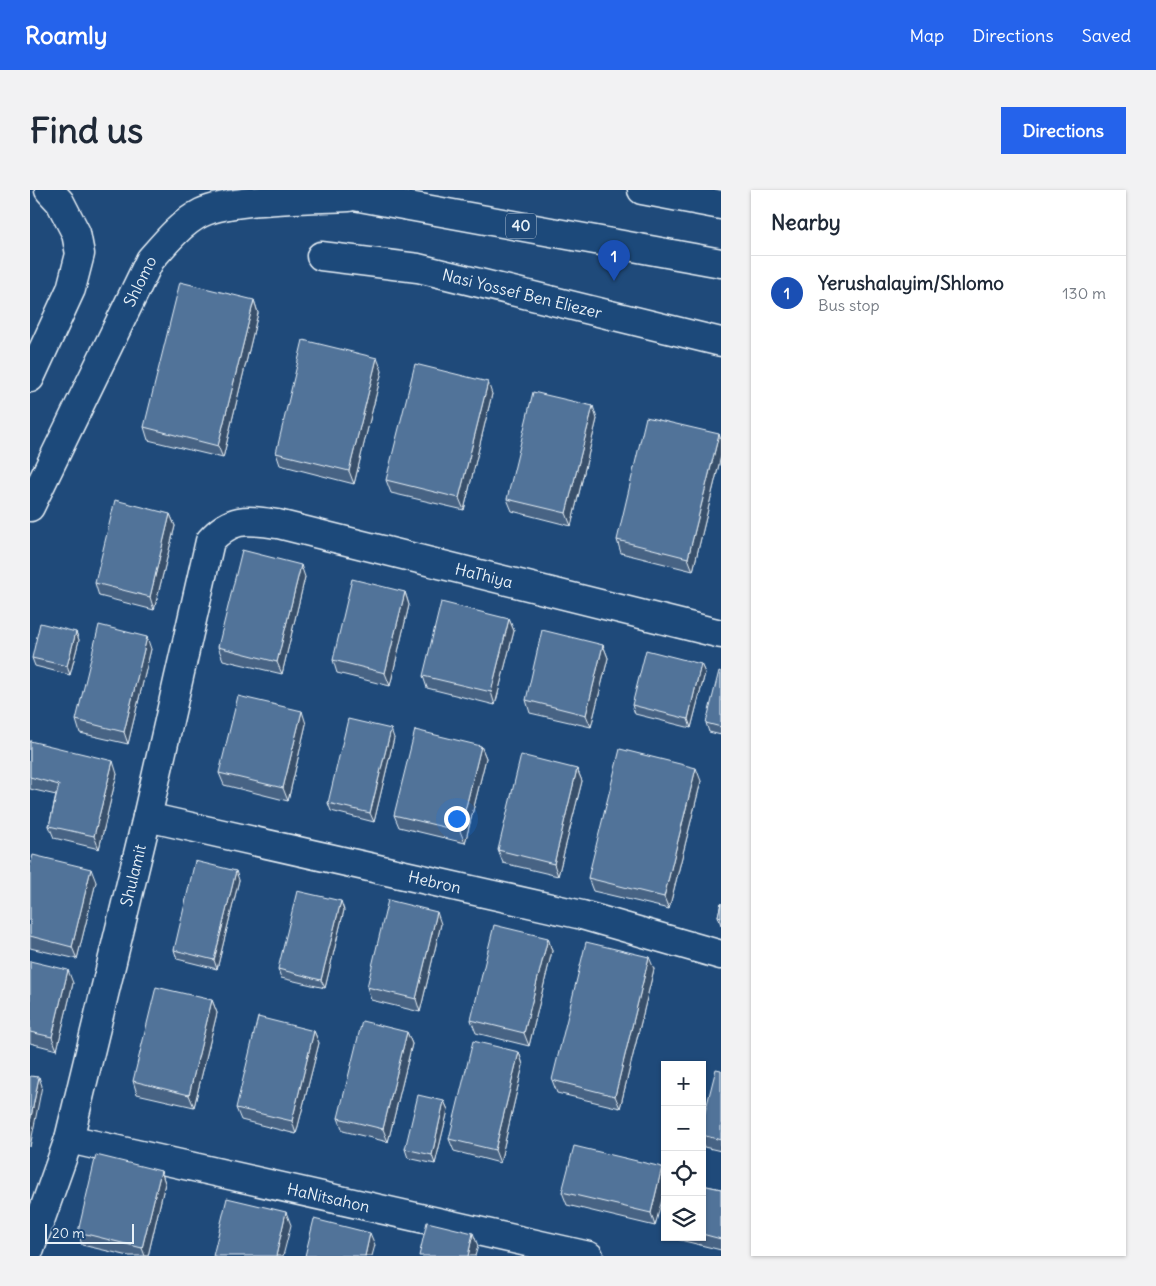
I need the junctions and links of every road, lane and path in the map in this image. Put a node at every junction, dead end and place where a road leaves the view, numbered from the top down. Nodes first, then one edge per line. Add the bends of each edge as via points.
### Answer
1 (49, 190) edge
2 (321, 190) edge
3 (642, 190) edge
4 (358, 196) junction
5 (721, 205) edge
6 (321, 256) dead end
7 (721, 263) edge
8 (721, 342) edge
9 (30, 378) edge
10 (30, 507) edge
11 (246, 520) joint
12 (721, 634) edge
13 (147, 818) junction
14 (721, 955) edge
15 (69, 1139) junction
16 (30, 1249) edge
17 (589, 1256) edge

1 - 9 main road via 60,202 76,233 80,254 71,288
2 - 4 main road, 40
3 - 5 main road
4 - 7 main road, 40
4 - 10 main road, Shlomo via 227,206 200,214 173,235 150,260
6 - 8 main road, Nasi Yossef Ben Eliezer via 418,268
11 - 12 main road, HaThiya via 278,524
11 - 13 main road, Shulamit via 222,528 210,541
13 - 14 main road, Hebron via 582,915
13 - 15 main road, Shulamit
15 - 16 main road, Shulamit
15 - 17 main road, HaNitsahon

